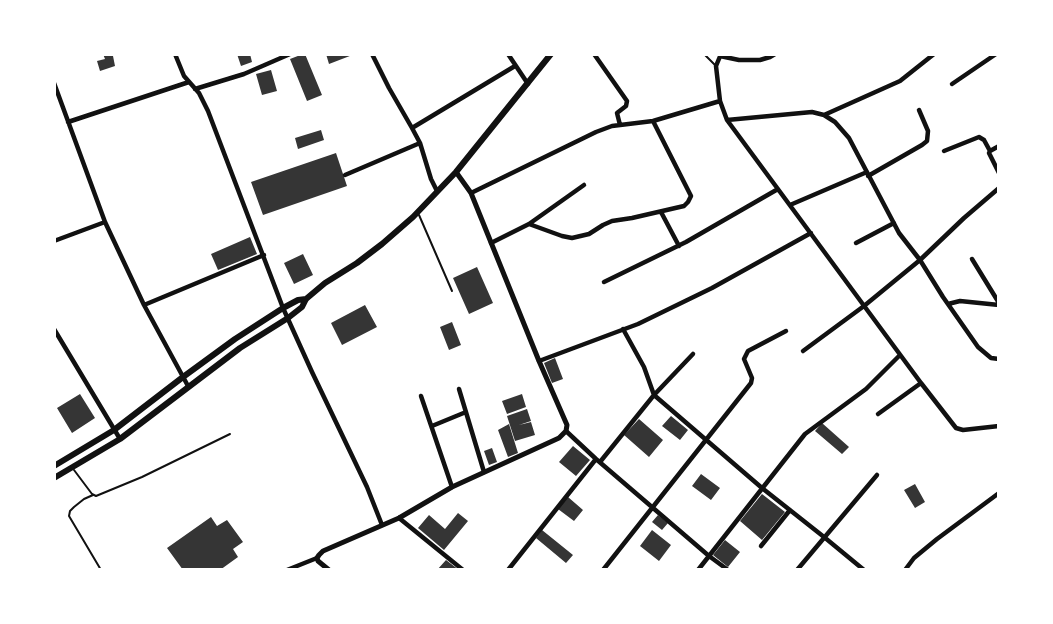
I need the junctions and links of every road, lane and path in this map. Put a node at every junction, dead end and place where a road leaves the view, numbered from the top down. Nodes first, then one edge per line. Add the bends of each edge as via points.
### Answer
1 (175, 54) edge
2 (290, 54) edge
3 (372, 54) edge
4 (508, 54) edge
5 (551, 54) edge
6 (594, 54) edge
7 (704, 54) edge
8 (775, 54) edge
9 (934, 54) edge
10 (996, 54) edge
11 (720, 55) edge
12 (515, 66) junction
13 (716, 66) junction
14 (189, 82) junction
15 (54, 83) edge
16 (528, 84) junction
17 (952, 84) dead end
18 (195, 90) junction
19 (60, 101) junction
20 (720, 101) junction
21 (54, 103) edge
22 (919, 110) dead end
23 (824, 115) junction
24 (728, 120) junction
25 (653, 121) junction
26 (68, 122) junction
27 (621, 125) junction
28 (412, 128) junction
29 (420, 144) junction
30 (999, 146) edge
31 (944, 151) dead end
32 (990, 151) junction
33 (456, 171) junction
34 (867, 174) junction
35 (999, 174) edge
36 (345, 175) dead end
37 (584, 185) dead end
38 (999, 188) edge
39 (778, 189) junction
40 (438, 191) junction
41 (471, 193) junction
42 (790, 205) junction
43 (417, 212) junction
44 (661, 212) junction
45 (105, 222) junction
46 (894, 223) junction
47 (529, 224) junction
48 (811, 233) junction
49 (54, 241) edge
50 (491, 243) junction
51 (856, 243) dead end
52 (679, 246) junction
53 (264, 255) junction
54 (972, 259) dead end
55 (920, 260) junction
56 (604, 282) dead end
57 (452, 291) dead end
58 (306, 299) junction
59 (948, 304) junction
60 (999, 304) edge
61 (144, 305) junction
62 (864, 306) junction
63 (283, 308) junction
64 (288, 318) junction
65 (54, 329) edge
66 (623, 330) junction
67 (786, 331) dead end
68 (803, 351) dead end
69 (693, 354) dead end
70 (900, 355) junction
71 (999, 359) edge
72 (538, 361) junction
73 (183, 377) junction
74 (921, 383) junction
75 (188, 386) junction
76 (459, 389) dead end
77 (654, 395) junction
78 (421, 396) dead end
79 (466, 412) junction
80 (878, 414) dead end
81 (432, 426) junction
82 (999, 426) edge
83 (114, 430) junction
84 (566, 431) junction
85 (230, 434) dead end
86 (120, 439) junction
87 (707, 440) junction
88 (598, 461) junction
89 (54, 466) edge
90 (72, 467) junction
91 (484, 471) junction
92 (877, 475) dead end
93 (54, 478) edge
94 (452, 487) junction
95 (762, 488) junction
96 (999, 493) edge
97 (93, 495) junction
98 (653, 507) junction
99 (790, 510) junction
100 (399, 518) junction
101 (382, 525) junction
102 (824, 537) junction
103 (761, 546) dead end
104 (710, 556) junction
105 (317, 558) junction
106 (101, 570) edge
107 (287, 570) edge
108 (329, 570) edge
109 (463, 570) edge
110 (508, 570) edge
111 (603, 570) edge
112 (698, 570) edge
113 (728, 570) edge
114 (797, 570) edge
115 (864, 570) edge
116 (905, 570) edge

1 - 14 street
2 - 18 street
3 - 28 street
4 - 12 street
5 - 16 main road
6 - 27 street via 627,101 617,113
7 - 13 lane
8 - 11 street via 760,60
9 - 23 street via 900,81
10 - 17 street
11 - 13 street
12 - 16 street
12 - 28 street
13 - 20 street
14 - 18 street
14 - 26 street
15 - 19 street
16 - 33 main road
18 - 53 street via 208,111
19 - 21 street
19 - 26 street
20 - 24 street
20 - 25 street
22 - 34 street via 928,131 927,141
23 - 24 street via 812,112
23 - 34 street via 849,138
24 - 39 street
25 - 27 street
25 - 44 street via 691,196 684,206
26 - 45 street
27 - 41 street via 596,132
28 - 29 street
29 - 36 street
29 - 40 street
30 - 32 street
31 - 32 street via 979,137
32 - 35 street
33 - 40 main road
33 - 41 street
34 - 42 street
34 - 46 street
37 - 47 street
38 - 55 street
39 - 42 street
39 - 52 street
40 - 43 main road
41 - 50 street
42 - 48 street
43 - 57 lane
43 - 58 main road via 382,244
44 - 47 street via 612,220 589,234 572,238
44 - 52 street
45 - 49 street
45 - 61 street
46 - 51 street
46 - 55 street
47 - 50 street
48 - 62 street
48 - 66 street via 712,288
50 - 72 street
52 - 56 street
53 - 61 street
53 - 63 street
54 - 60 street
55 - 59 street
55 - 62 street
58 - 63 main road
58 - 64 main road
59 - 60 street
59 - 71 street via 978,346 991,358
61 - 73 street
62 - 68 street
62 - 70 street
63 - 64 street
63 - 73 main road
64 - 75 main road
64 - 101 street
65 - 83 street
66 - 72 street
66 - 77 street via 644,367
67 - 87 street via 748,351 744,360 751,383
69 - 77 street
70 - 74 street
70 - 95 street via 866,389 805,434
72 - 84 street via 567,425
73 - 75 street
73 - 83 main road
74 - 80 street
74 - 82 street via 956,428
75 - 86 main road
76 - 79 street
77 - 87 street
77 - 88 street
78 - 81 street
79 - 81 street
79 - 91 street
81 - 94 street
83 - 86 street
83 - 89 main road
84 - 88 street
84 - 91 street via 559,438
85 - 97 lane via 142,477
86 - 90 main road
87 - 95 street
87 - 98 street
88 - 98 street
88 - 110 street
90 - 93 main road
90 - 97 lane
91 - 94 street
92 - 102 street
94 - 100 street
95 - 99 street
95 - 104 street
96 - 116 street via 937,539
97 - 106 lane via 74,507 69,516
98 - 104 street
98 - 111 street
99 - 102 street
99 - 103 street
100 - 101 street
100 - 109 street
101 - 105 street via 323,551
102 - 114 street
102 - 115 street
104 - 112 street
104 - 113 street
105 - 107 street
105 - 108 street

